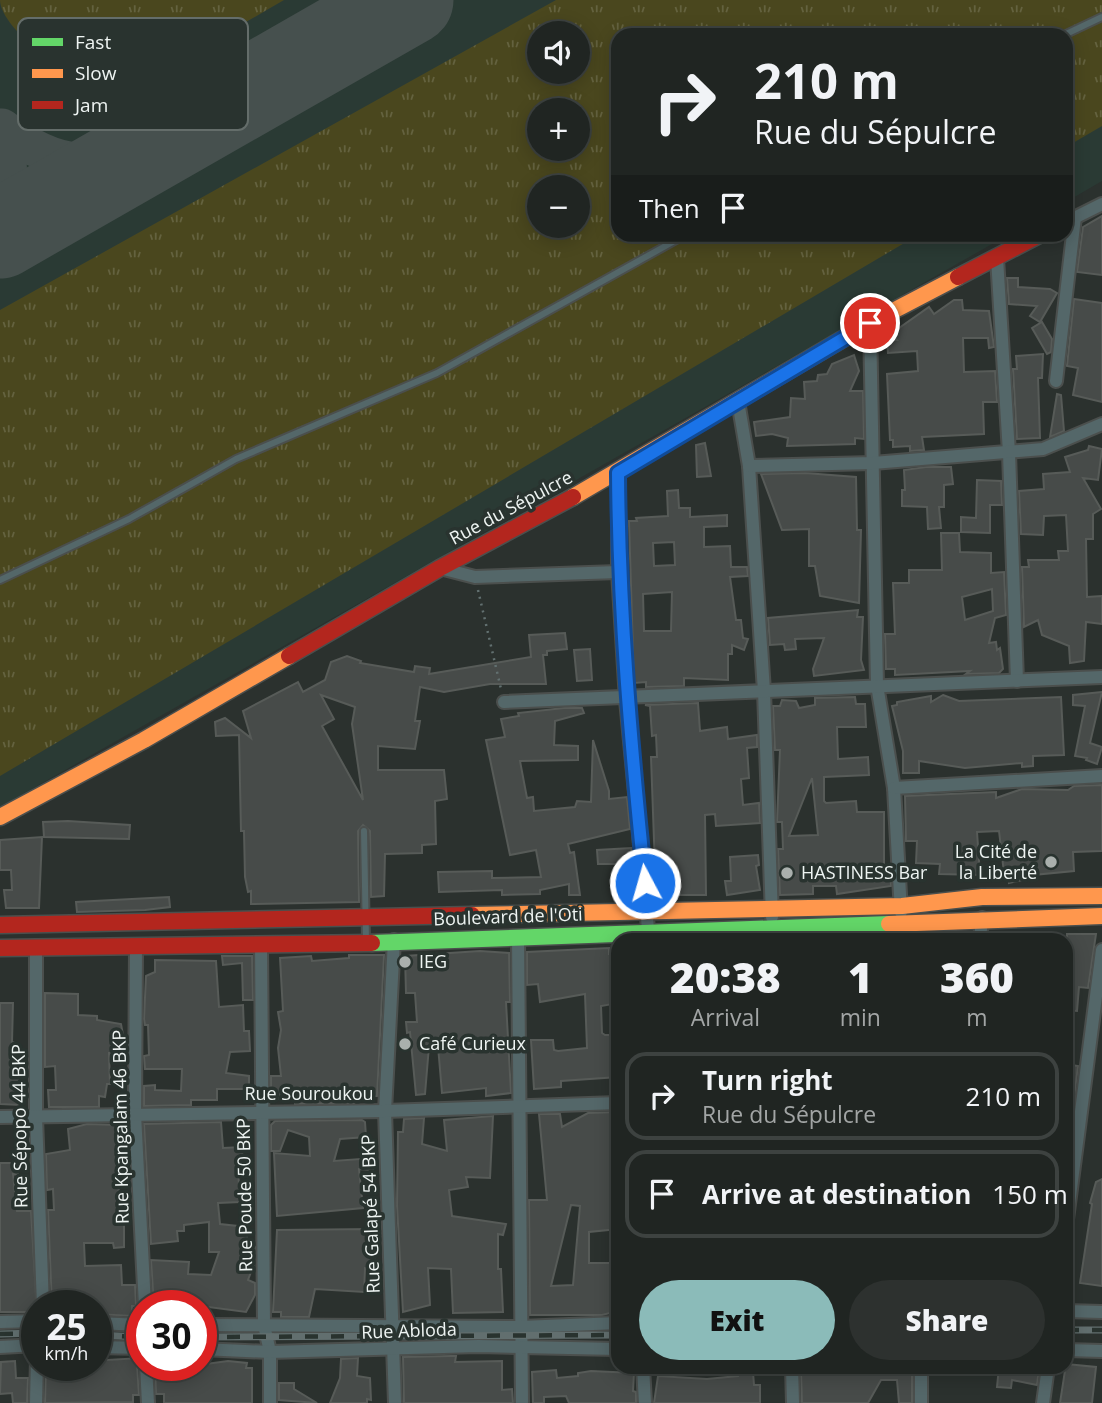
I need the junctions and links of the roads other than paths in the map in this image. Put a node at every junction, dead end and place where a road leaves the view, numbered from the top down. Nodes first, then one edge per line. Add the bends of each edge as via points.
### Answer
1 (1102, 17) edge
2 (1073, 30) edge
3 (1102, 204) edge
4 (1073, 218) edge
5 (673, 242) edge
6 (1026, 242) edge
7 (1069, 242) edge
8 (997, 258) junction
9 (870, 323) junction
10 (1056, 381) dead end
11 (738, 401) junction
12 (1102, 425) edge
13 (1009, 453) junction
14 (873, 463) junction
15 (749, 466) junction
16 (618, 473) junction
17 (440, 568) junction
18 (618, 572) junction
19 (0, 580) edge
20 (1102, 677) edge
21 (1017, 681) junction
22 (877, 685) junction
23 (764, 691) junction
24 (626, 699) junction
25 (504, 702) road end
26 (1102, 776) edge
27 (894, 789) junction
28 (0, 817) edge
29 (364, 831) dead end
30 (1102, 896) edge
31 (771, 908) junction
32 (647, 909) junction
33 (901, 914) junction
34 (1102, 916) edge
35 (366, 918) junction
36 (982, 918) junction
37 (0, 925) edge
38 (772, 926) junction
39 (862, 932) edge
40 (649, 933) edge
41 (676, 933) edge
42 (981, 933) edge
43 (611, 936) edge
44 (518, 937) junction
45 (394, 940) junction
46 (366, 943) junction
47 (261, 944) junction
48 (36, 946) junction
49 (136, 947) junction
50 (0, 948) edge
51 (1102, 950) edge
52 (611, 1103) edge
53 (521, 1107) junction
54 (262, 1111) junction
55 (386, 1111) junction
56 (135, 1114) junction
57 (0, 1117) edge
58 (36, 1117) junction
59 (1073, 1127) edge
60 (42, 1290) edge
61 (144, 1290) edge
62 (1073, 1311) edge
63 (1102, 1312) edge
64 (21, 1321) edge
65 (0, 1322) edge
66 (611, 1323) edge
67 (217, 1325) edge
68 (264, 1325) junction
69 (392, 1325) junction
70 (521, 1327) junction
71 (21, 1346) edge
72 (522, 1346) junction
73 (0, 1347) edge
74 (394, 1349) junction
75 (611, 1349) edge
76 (217, 1350) edge
77 (1073, 1350) edge
78 (1102, 1351) edge
79 (270, 1352) junction
80 (643, 1374) edge
81 (792, 1374) edge
82 (921, 1374) edge
83 (1047, 1374) edge
84 (36, 1381) edge
85 (147, 1381) edge
86 (36, 1403) edge
87 (148, 1403) edge
88 (270, 1403) edge
89 (396, 1403) edge
90 (523, 1403) edge
91 (645, 1403) edge
92 (793, 1403) edge
93 (921, 1403) edge
94 (1043, 1403) edge

1 - 2 lane
3 - 4 street
5 - 19 lane via 437,373 236,459 129,519
6 - 8 main road, Rue du Sépulcre
7 - 10 street
8 - 9 main road, Rue du Sépulcre
8 - 13 street
9 - 11 main road, Rue du Sépulcre
9 - 14 street
11 - 15 street
11 - 16 main road, Rue du Sépulcre
12 - 13 street via 1060,444
13 - 14 street
13 - 21 street
14 - 15 street
14 - 22 street
15 - 23 street
16 - 17 main road, Rue du Sépulcre
16 - 18 street
17 - 18 street via 475,577
17 - 28 main road, Rue du Sépulcre via 144,740
18 - 24 street
20 - 21 street
21 - 22 street
22 - 23 street
22 - 27 street
23 - 24 street
23 - 31 street
24 - 25 street
24 - 32 street
26 - 27 street
27 - 33 street
29 - 35 lane
30 - 33 main road, Boulevard de l'Oti via 982,897
31 - 32 main road, Boulevard de l'Oti
31 - 33 main road, Boulevard de l'Oti
31 - 38 street
32 - 35 main road, Boulevard de l'Oti
32 - 40 street
33 - 36 main road, Boulevard de l'Oti
33 - 39 main road, Boulevard de l'Oti
34 - 36 main road, Boulevard de l'Oti
35 - 37 main road, Boulevard de l'Oti
35 - 46 lane
36 - 42 street
38 - 39 main road, Boulevard de l'Oti
38 - 41 main road, Boulevard de l'Oti
43 - 44 main road, Boulevard de l'Oti
44 - 45 main road, Boulevard de l'Oti
44 - 53 street
45 - 46 main road, Boulevard de l'Oti
45 - 55 street, Rue Galapé 54 BKP
46 - 47 main road, Boulevard de l'Oti
47 - 49 main road, Boulevard de l'Oti
47 - 54 street, Rue Poude 50 BKP
48 - 49 main road, Boulevard de l'Oti
48 - 50 main road, Boulevard de l'Oti
48 - 58 street, Rue Sépopo 44 BKP
49 - 56 street, Rue Kpangalam 46 BKP
51 - 59 street
52 - 53 street, Rue Souroukou
53 - 55 street, Rue Souroukou
53 - 70 street
54 - 55 street, Rue Souroukou
54 - 56 street, Rue Souroukou
54 - 68 street, Rue Poude 50 BKP
55 - 69 street, Rue Galapé 54 BKP
56 - 58 street, Rue Souroukou
56 - 61 street, Rue Kpangalam 46 BKP
57 - 58 street, Rue Souroukou
58 - 60 street, Rue Sépopo 44 BKP
62 - 63 street
64 - 65 street
66 - 70 street
67 - 68 street
68 - 69 street
68 - 79 street, Rue Poude 50 BKP
69 - 70 street
69 - 74 street, Rue Galapé 54 BKP
70 - 72 street
71 - 73 street
72 - 74 street, Rue Abloda
72 - 75 street, Rue Abloda
72 - 90 street
74 - 79 street, Rue Abloda
74 - 89 street, Rue Galapé 54 BKP
76 - 79 street, Rue Abloda
77 - 78 street
79 - 88 street, Rue Poude 50 BKP
80 - 91 street
81 - 92 street
82 - 93 street
83 - 94 street
84 - 86 street
85 - 87 street

